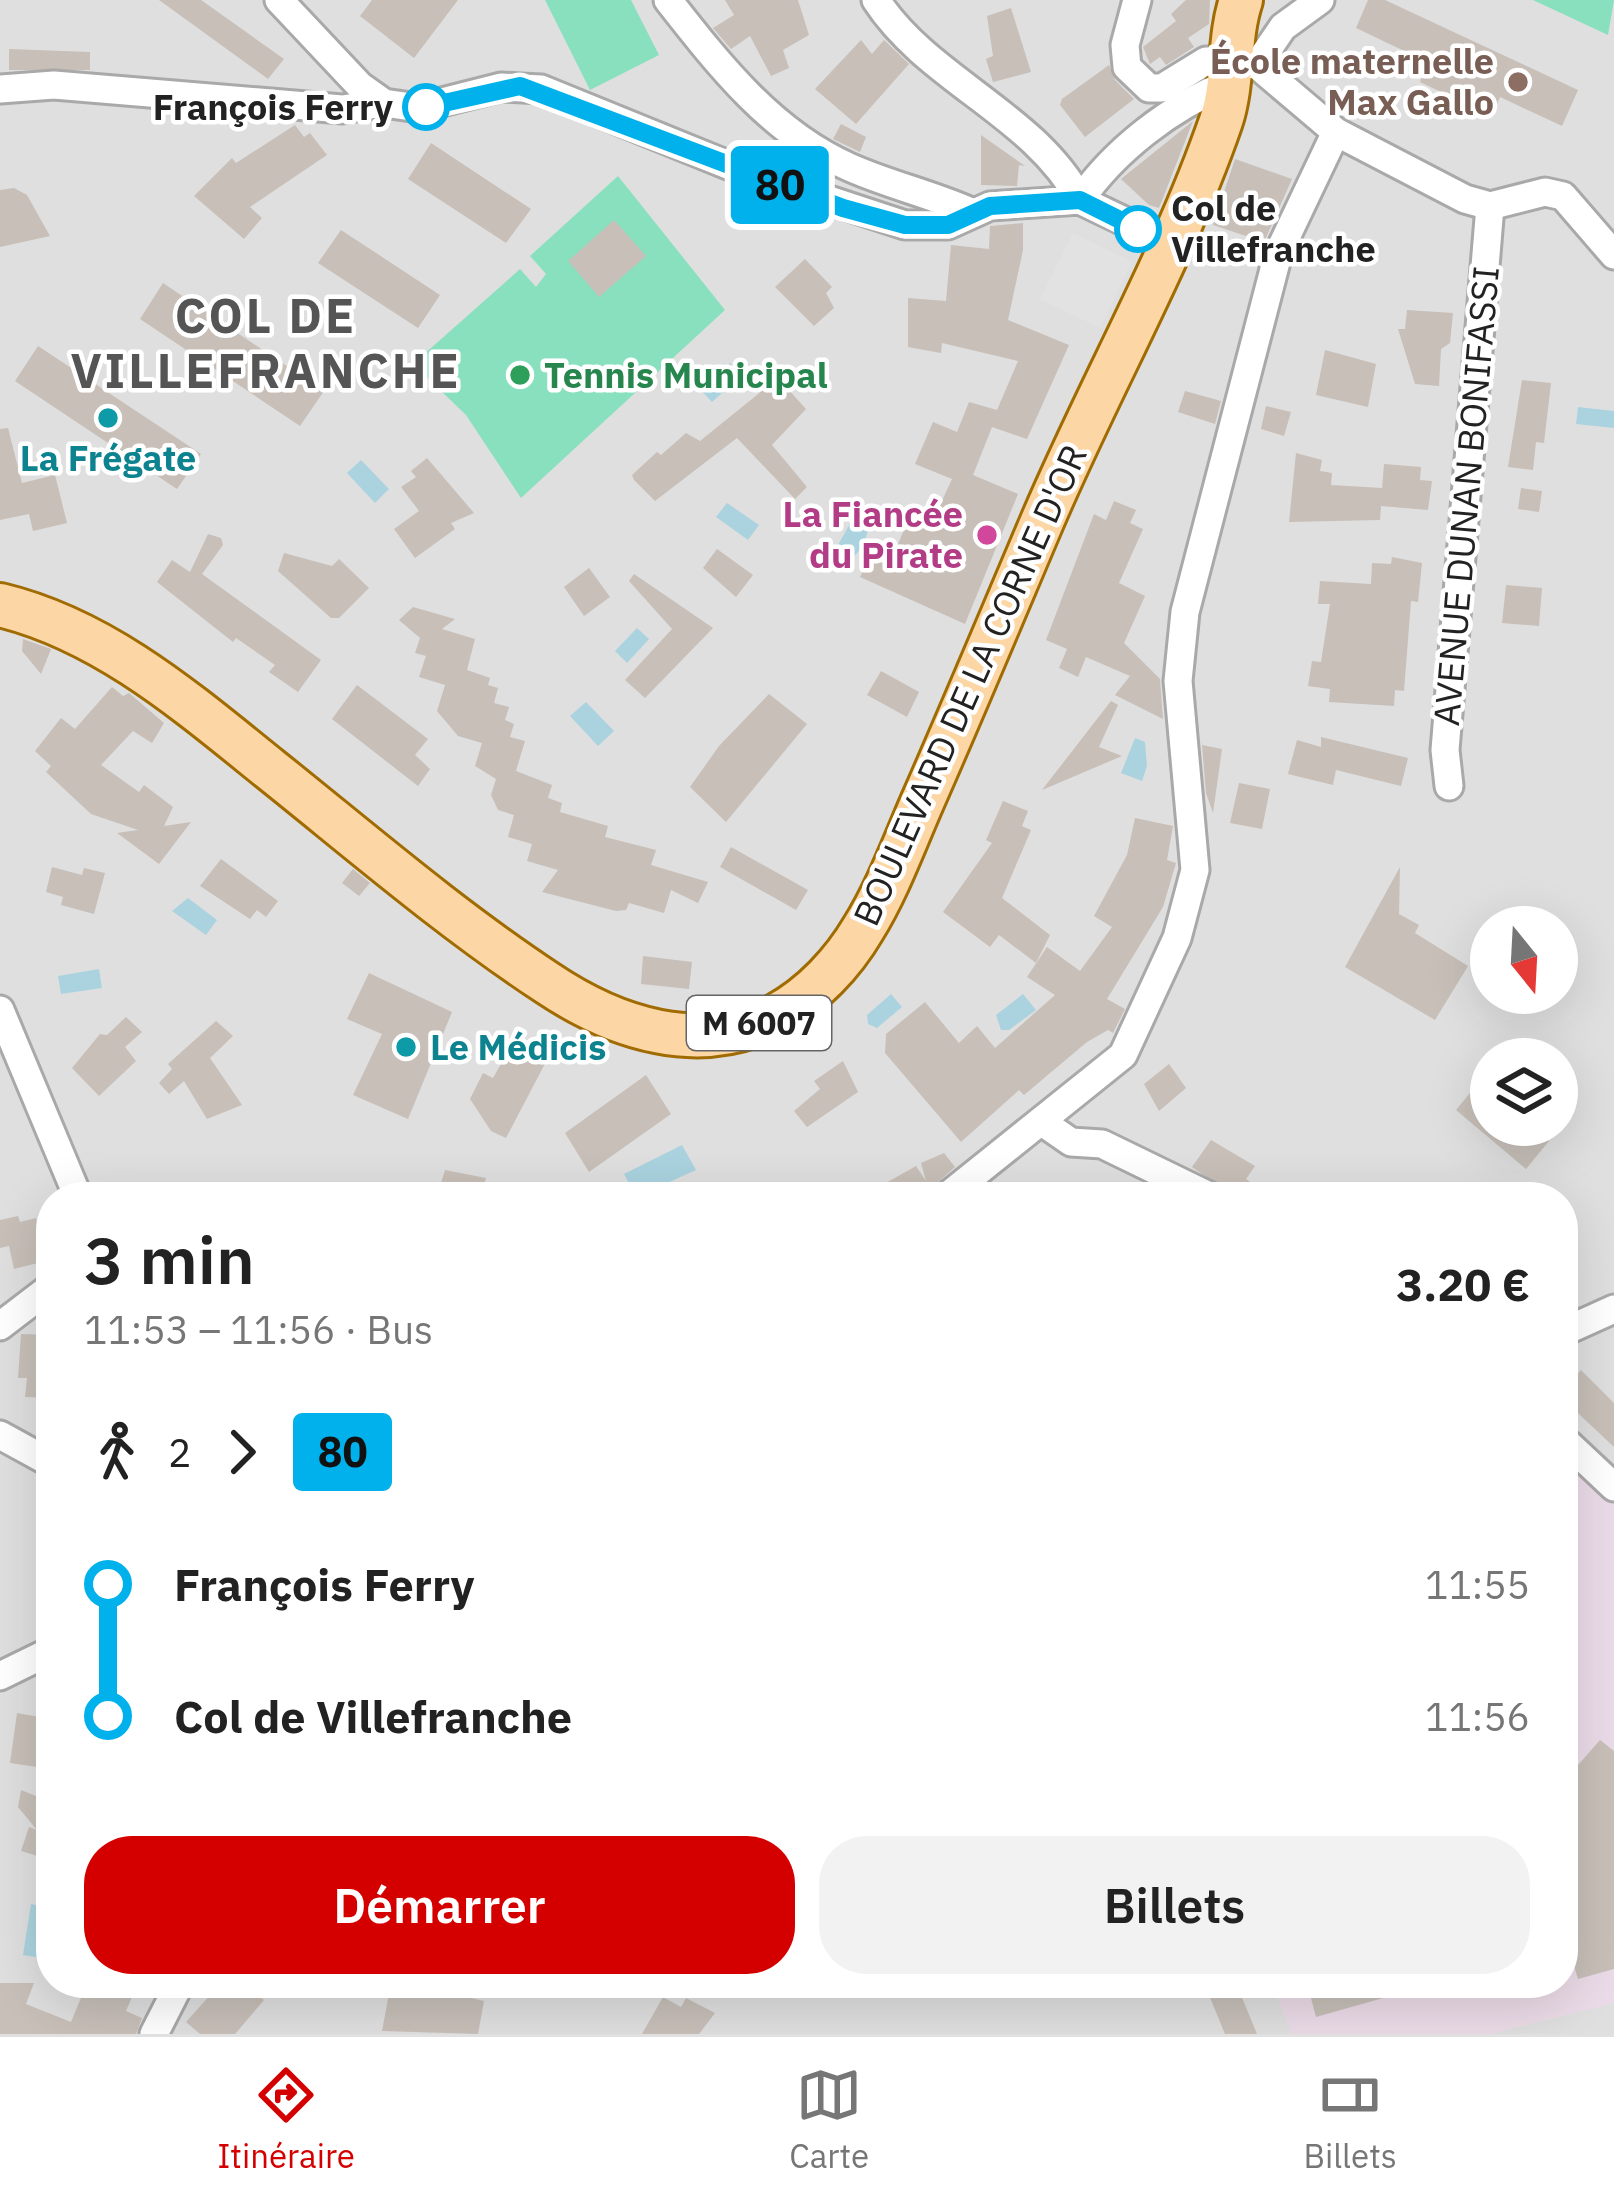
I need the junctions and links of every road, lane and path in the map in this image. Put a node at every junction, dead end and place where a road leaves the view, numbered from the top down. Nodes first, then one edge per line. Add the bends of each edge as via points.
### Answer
1 (279, 0) edge
2 (668, 0) edge
3 (876, 0) edge
4 (1137, 0) edge
5 (1241, 0) edge
6 (1320, 0) edge
7 (1238, 70) junction
8 (0, 89) edge
9 (384, 103) junction
10 (1336, 132) junction
11 (1080, 200) junction
12 (1490, 206) junction
13 (970, 212) junction
14 (1170, 243) junction
15 (1614, 255) edge
16 (0, 605) edge
17 (1449, 786) dead end
18 (0, 1010) edge
19 (1042, 1122) junction
20 (72, 1182) edge
21 (965, 1182) edge
22 (1180, 1182) edge
23 (36, 1298) edge
24 (1614, 1309) edge
25 (1578, 1325) edge
26 (0, 1326) edge
27 (0, 1435) edge
28 (1578, 1453) edge
29 (36, 1455) edge
30 (1614, 1486) edge
31 (36, 1659) edge
32 (0, 1676) edge
33 (172, 1998) edge
34 (154, 2034) edge

1 - 9 street
2 - 13 street via 718,64 798,138 844,165
3 - 11 street via 922,53 1045,152
4 - 7 street via 1125,45 1135,80 1162,88 1206,61
5 - 7 main road, M 6007
6 - 7 street
7 - 10 street
7 - 11 street via 1102,167
7 - 14 main road, BOULEVARD DE LA CORNE D'OR / M 6007
8 - 9 street via 54,85 342,109
9 - 13 street via 418,108 520,86 856,212 930,226
10 - 12 street
10 - 19 street via 1278,254 1185,612 1178,682 1195,842 1190,900 1123,1055
11 - 13 street
11 - 14 street
12 - 15 street via 1545,192 1563,196
12 - 17 street, AVENUE DUNAN BONIFASSI via 1445,750
14 - 16 main road, BOULEVARD DE LA CORNE D'OR / M 6007 via 865,927 817,986 745,1028 664,1034 619,1023 549,985 168,687 94,642
18 - 20 street
19 - 21 street
19 - 22 street via 1071,1142 1102,1144
23 - 26 street
24 - 25 street
27 - 29 street
28 - 30 street
31 - 32 street
33 - 34 street

